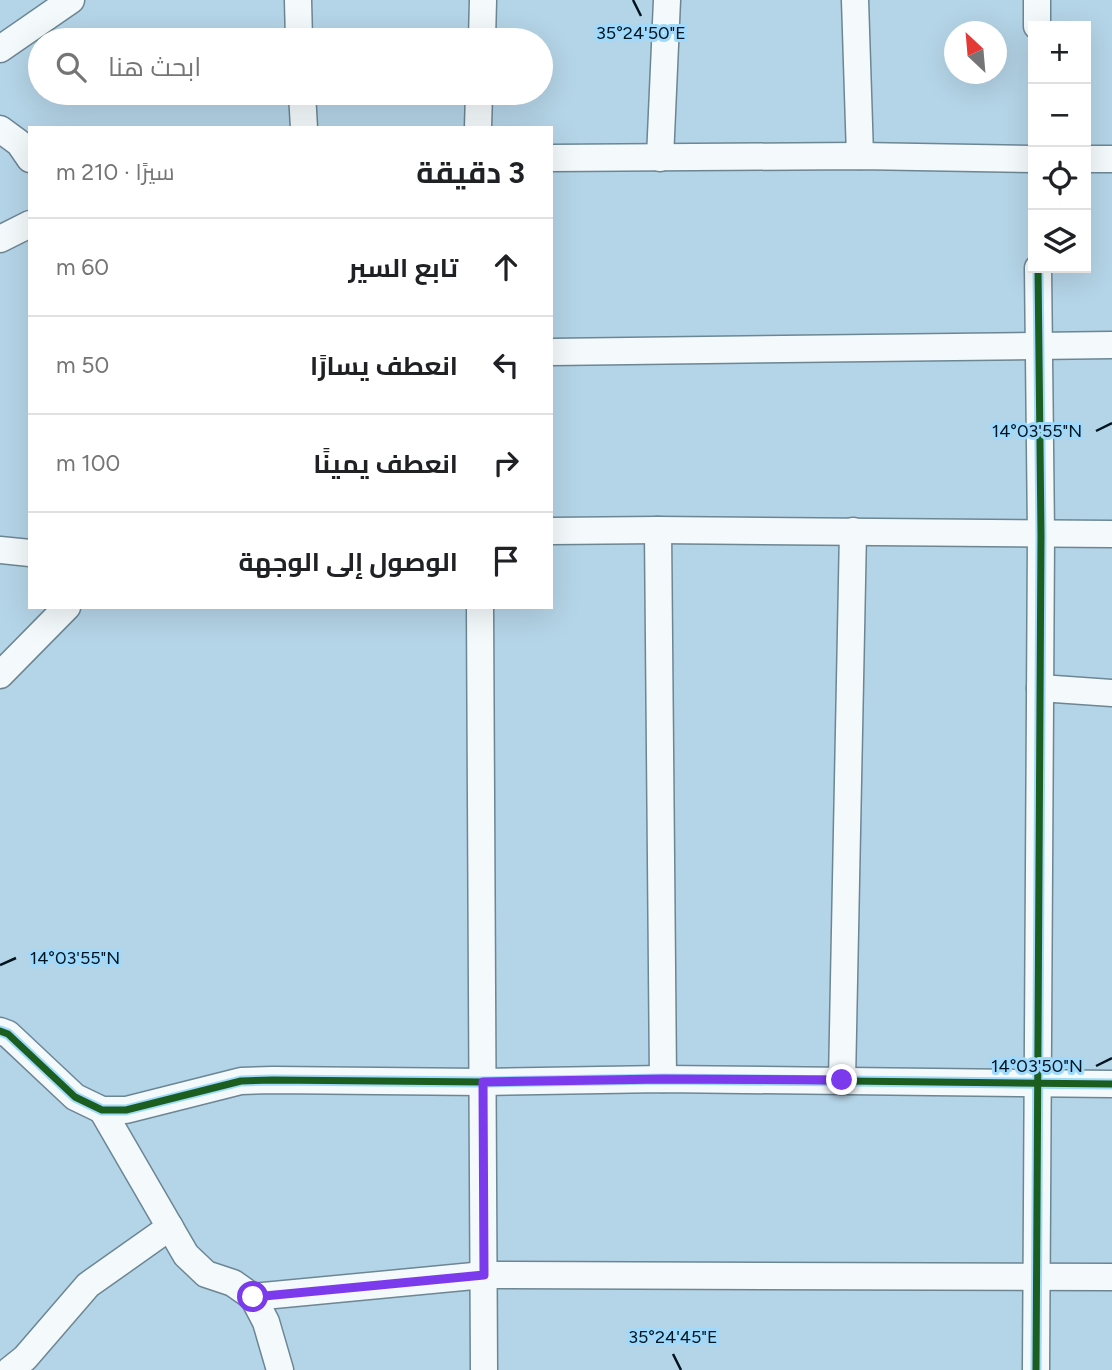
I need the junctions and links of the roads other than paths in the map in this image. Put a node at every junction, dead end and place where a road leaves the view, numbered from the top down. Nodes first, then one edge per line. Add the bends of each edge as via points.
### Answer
1 (71, 0) edge
2 (298, 0) edge
3 (483, 0) edge
4 (667, 0) edge
5 (855, 0) edge
6 (1037, 0) edge
7 (1037, 21) edge
8 (30, 28) edge
9 (299, 28) edge
10 (482, 28) edge
11 (28, 30) edge
12 (0, 49) edge
13 (303, 105) edge
14 (479, 105) edge
15 (304, 126) edge
16 (478, 126) edge
17 (0, 129) edge
18 (28, 156) edge
19 (860, 156) junction
20 (553, 158) edge
21 (660, 158) junction
22 (1028, 159) edge
23 (1091, 159) edge
24 (1112, 159) edge
25 (28, 225) edge
26 (0, 239) edge
27 (1038, 273) edge
28 (1112, 345) edge
29 (1038, 347) junction
30 (553, 352) edge
31 (658, 530) junction
32 (553, 531) edge
33 (853, 531) junction
34 (1041, 534) junction
35 (1112, 534) edge
36 (0, 550) edge
37 (28, 553) edge
38 (65, 609) edge
39 (480, 609) edge
40 (0, 675) edge
41 (1040, 688) junction
42 (1112, 693) edge
43 (0, 1031) edge
44 (663, 1079) junction
45 (842, 1080) junction
46 (483, 1082) junction
47 (1038, 1084) junction
48 (1112, 1084) edge
49 (102, 1110) junction
50 (170, 1227) junction
51 (484, 1275) junction
52 (1112, 1277) edge
53 (1038, 1278) junction
54 (253, 1297) junction
55 (10, 1370) edge
56 (280, 1370) edge
57 (484, 1370) edge
58 (1036, 1370) edge

1 - 8 street
2 - 9 street
3 - 10 street
4 - 21 street
5 - 19 street
6 - 7 street
11 - 12 street
13 - 15 street
14 - 16 street
17 - 18 street
19 - 21 street
19 - 22 street
20 - 21 street
23 - 24 street
25 - 26 street
27 - 29 street
28 - 29 street
29 - 30 street
29 - 34 street
31 - 32 street
31 - 33 street
31 - 44 street
33 - 34 street
33 - 45 street
34 - 35 street
34 - 41 street
36 - 37 street
38 - 40 street
39 - 46 street
41 - 42 street
41 - 47 street
43 - 49 street via 75,1097
44 - 45 street
44 - 46 street
45 - 47 street
46 - 49 street via 241,1081 126,1110
46 - 51 street
47 - 48 street
47 - 53 street
49 - 50 street
50 - 54 street via 186,1255 206,1274 233,1283
50 - 55 street via 88,1285
51 - 53 street
51 - 54 street
51 - 57 street
52 - 53 street
53 - 58 street
54 - 56 street via 266,1322

